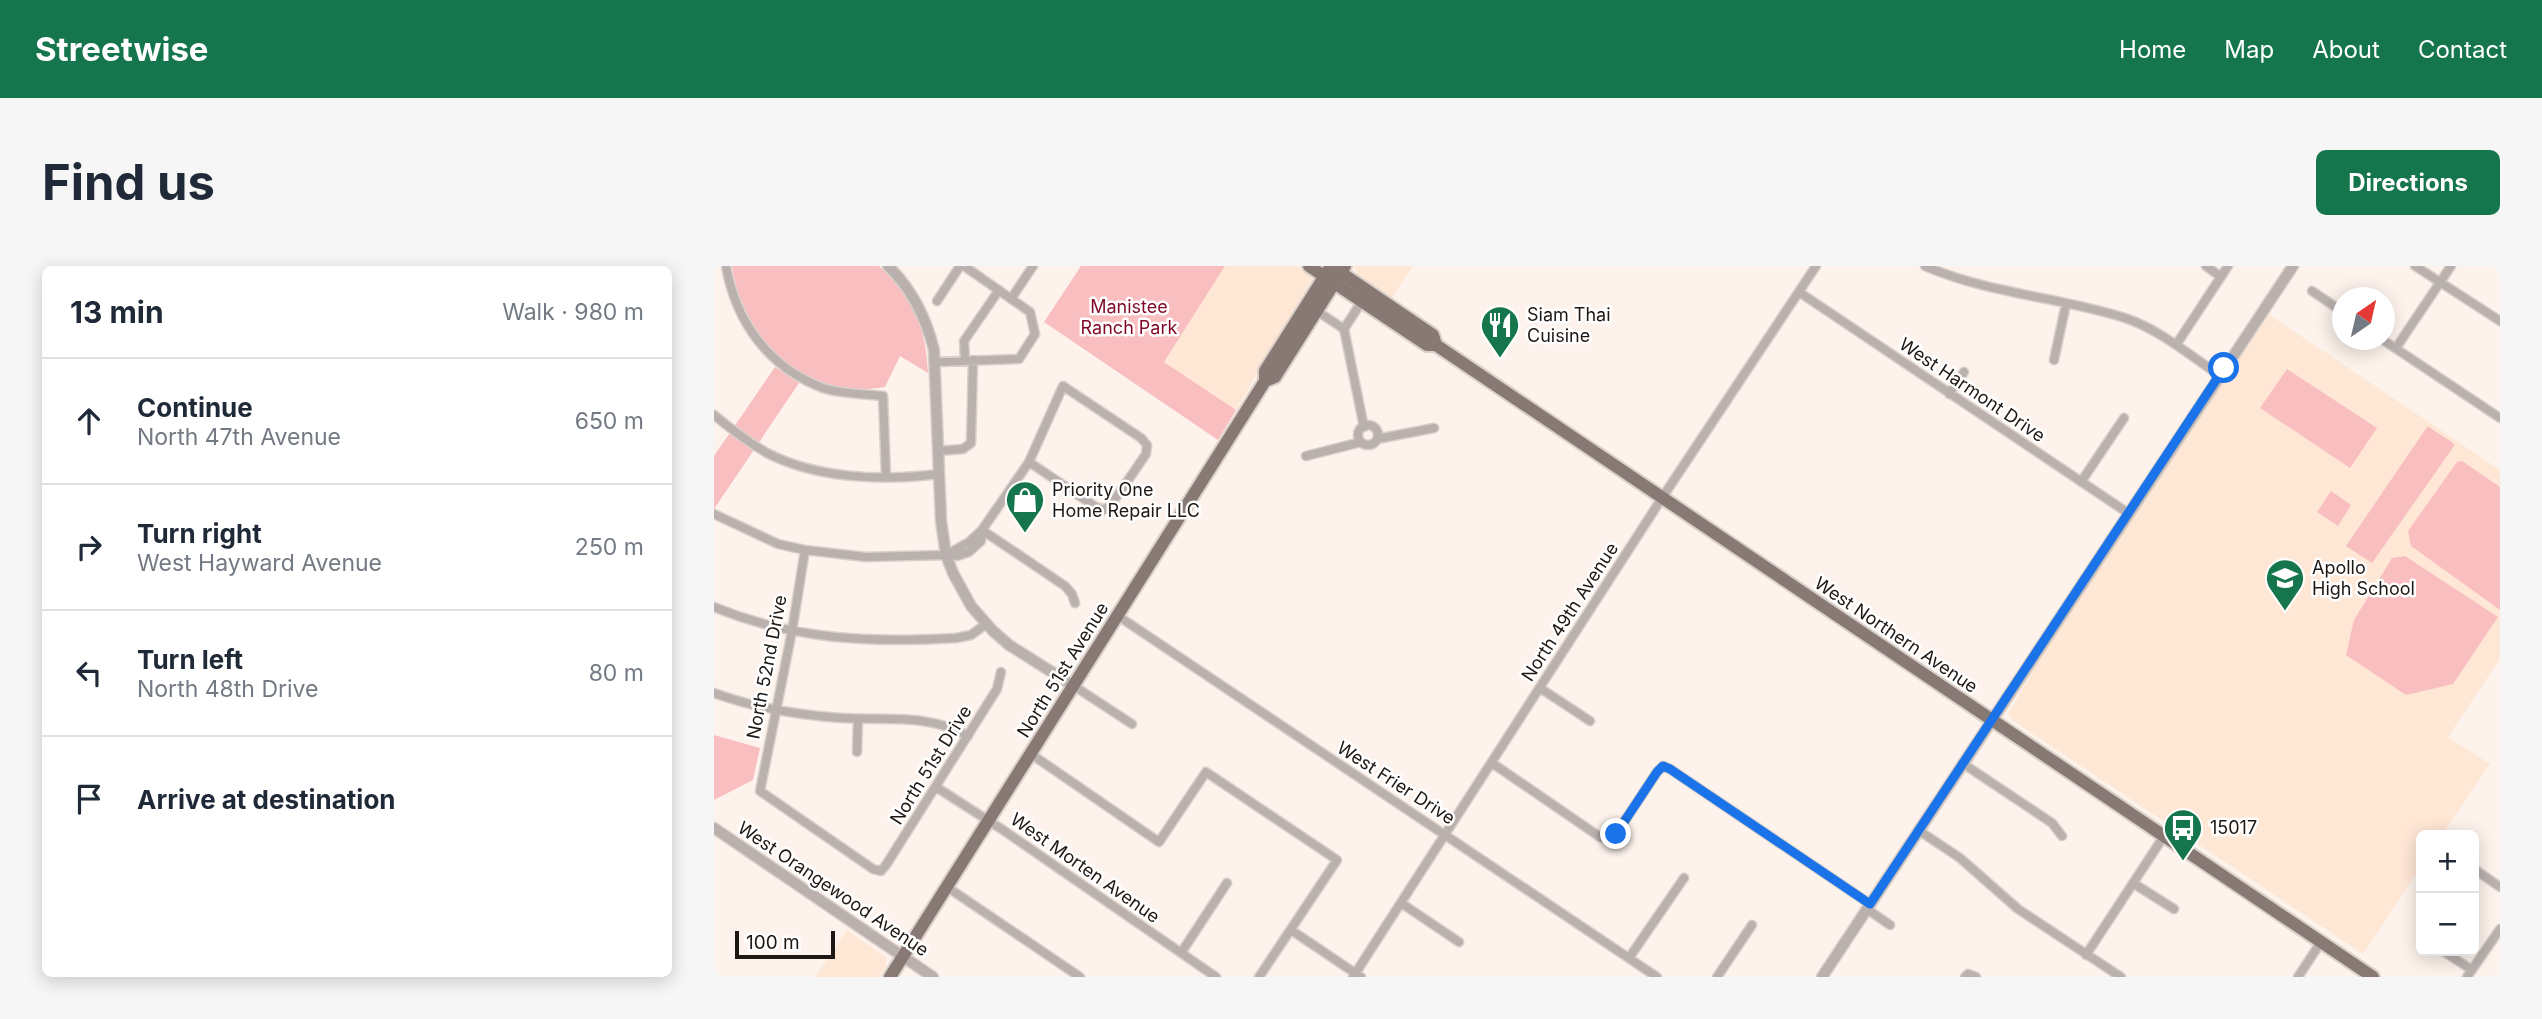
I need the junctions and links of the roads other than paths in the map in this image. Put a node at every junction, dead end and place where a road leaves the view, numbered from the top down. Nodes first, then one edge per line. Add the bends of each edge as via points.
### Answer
1 (726, 266) edge
2 (888, 266) edge
3 (1033, 266) edge
4 (1309, 266) edge
5 (1816, 266) edge
6 (1925, 266) edge
7 (2206, 266) edge
8 (2228, 266) edge
9 (2292, 266) edge
10 (2414, 266) edge
11 (2451, 266) edge
12 (965, 267) edge
13 (1334, 271) edge
14 (2221, 277) junction
15 (2440, 283) junction
16 (999, 290) junction
17 (2312, 291) dead end
18 (1798, 292) junction
19 (1011, 299) junction
20 (937, 301) dead end
21 (1362, 301) junction
22 (2066, 304) junction
23 (2332, 305) edge
24 (1317, 311) junction
25 (2500, 321) edge
26 (1344, 329) junction
27 (1436, 345) junction
28 (2176, 345) junction
29 (2396, 348) joint
30 (969, 360) junction
31 (2054, 360) dead end
32 (936, 362) junction
33 (1964, 372) dead end
34 (2219, 375) junction
35 (1265, 381) junction
36 (1949, 394) junction
37 (714, 415) edge
38 (2124, 418) dead end
39 (2500, 418) edge
40 (1364, 426) junction
41 (1434, 428) dead end
42 (1377, 439) junction
43 (1361, 442) junction
44 (938, 451) junction
45 (1306, 456) dead end
46 (1029, 462) junction
47 (939, 474) junction
48 (886, 476) junction
49 (2081, 482) junction
50 (1662, 498) junction
51 (2128, 513) junction
52 (714, 514) edge
53 (982, 530) junction
54 (805, 550) junction
55 (946, 555) junction
56 (1075, 603) dead end
57 (714, 607) edge
58 (1118, 616) junction
59 (986, 624) junction
60 (792, 631) junction
61 (1001, 672) dead end
62 (1074, 686) junction
63 (1540, 688) junction
64 (714, 693) edge
65 (776, 710) junction
66 (859, 719) junction
67 (1990, 720) junction
68 (1590, 721) dead end
69 (1132, 724) dead end
70 (968, 736) junction
71 (858, 752) dead end
72 (1031, 754) junction
73 (1492, 763) junction
74 (1962, 763) junction
75 (936, 787) junction
76 (989, 821) junction
77 (714, 828) edge
78 (1918, 830) junction
79 (1446, 835) junction
80 (2062, 836) dead end
81 (2164, 836) junction
82 (881, 871) joint
83 (2479, 872) edge
84 (1684, 878) dead end
85 (1227, 883) dead end
86 (2133, 883) junction
87 (947, 887) junction
88 (2500, 887) edge
89 (1401, 903) junction
90 (1868, 907) junction
91 (2174, 909) dead end
92 (1752, 925) dead end
93 (1890, 925) dead end
94 (2500, 929) edge
95 (1291, 930) junction
96 (1460, 942) dead end
97 (2321, 942) junction
98 (1181, 953) junction
99 (2087, 955) junction
100 (2449, 956) edge
101 (904, 957) junction
102 (1629, 958) junction
103 (2470, 974) edge
104 (1356, 976) edge
105 (890, 977) edge
106 (933, 977) edge
107 (1080, 977) edge
108 (1216, 977) edge
109 (1259, 977) edge
110 (1657, 977) edge
111 (1717, 977) edge
112 (1822, 977) edge
113 (2121, 977) edge
114 (2298, 977) edge
115 (2373, 977) edge

1 - 48 street via 736,306 772,357 824,388 883,396
2 - 32 street via 899,276 928,326
3 - 19 street
4 - 13 main road, West Northern Avenue
5 - 18 street, North 49th Avenue
6 - 22 street
7 - 14 street
8 - 14 street
9 - 34 street
10 - 15 street
11 - 15 street
12 - 16 street
12 - 20 street
13 - 21 main road, West Northern Avenue
13 - 24 main road, North 51st Avenue
13 - 27 main road, West Northern Avenue via 1433,335
13 - 35 main road, North 51st Avenue via 1265,371
14 - 28 street
15 - 25 street
15 - 29 street
16 - 19 street
16 - 30 street via 964,341
17 - 23 street
18 - 36 street, West Harmont Drive
18 - 50 street, North 49th Avenue
19 - 30 street via 1030,312 1035,334 1029,345 1019,359
21 - 26 street
21 - 27 main road, West Northern Avenue via 1427,345
22 - 28 street via 2127,319
22 - 31 street
24 - 26 street
24 - 35 main road, North 51st Avenue via 1275,377
26 - 40 street
27 - 50 main road, West Northern Avenue
28 - 34 street
29 - 39 street
30 - 32 street
30 - 44 street via 971,443 963,449
32 - 44 street
33 - 36 street
34 - 51 street
35 - 58 main road, North 51st Avenue
36 - 49 street, West Harmont Drive
37 - 48 street via 769,454 793,463 820,471
38 - 49 street
40 - 42 street via 1376,430
40 - 43 street via 1358,433
41 - 42 street
42 - 43 street via 1370,445
43 - 45 street
44 - 47 street
46 - 46 street via 1063,386 1147,445 1146,454 1104,510
46 - 53 street
47 - 48 street
47 - 55 street
49 - 51 street, West Harmont Drive
50 - 63 street, North 49th Avenue
50 - 67 main road, West Northern Avenue
51 - 67 street
52 - 54 street via 778,544
53 - 55 street via 981,541 968,552
53 - 56 street via 1065,586
54 - 55 street via 866,557
54 - 60 street, North 52nd Drive
55 - 59 street via 964,596
57 - 60 street
58 - 62 main road, North 51st Avenue
58 - 79 street, West Frier Drive
59 - 60 street via 964,637 936,639 843,639
59 - 62 street via 1009,645
60 - 65 street, North 52nd Drive
61 - 70 street, North 51st Drive
62 - 69 street
62 - 72 main road, North 51st Avenue
63 - 68 street
63 - 73 street, North 49th Avenue
64 - 65 street
65 - 66 street
65 - 82 street, North 52nd Drive via 760,791
66 - 70 street via 931,721
66 - 71 street
67 - 74 street
67 - 81 main road, West Northern Avenue
70 - 75 street, North 51st Drive
72 - 76 main road, North 51st Avenue
72 - 95 street via 1159,842 1206,772 1337,860
73 - 79 street, North 49th Avenue
73 - 90 street via 1610,839 1663,766
74 - 78 street
74 - 80 street via 2052,823
75 - 76 street, West Morten Avenue
75 - 82 street, North 51st Drive
76 - 87 main road, North 51st Avenue
76 - 98 street, West Morten Avenue
77 - 101 street, West Orangewood Avenue
78 - 90 street
78 - 99 street via 1960,858 2012,904
79 - 89 street, North 49th Avenue
79 - 102 street, West Frier Drive
81 - 86 street
81 - 97 main road, West Northern Avenue
83 - 88 street
84 - 102 street
85 - 98 street
86 - 91 street
86 - 99 street
87 - 101 main road, North 51st Avenue
87 - 107 street
89 - 96 street
89 - 104 street, North 49th Avenue
90 - 93 street
90 - 112 street
92 - 111 street
94 - 103 street
95 - 104 street
95 - 109 street
97 - 114 street
97 - 115 main road, West Northern Avenue
98 - 108 street, West Morten Avenue
99 - 113 street
100 - 103 street
101 - 105 main road, North 51st Avenue
101 - 106 street, West Orangewood Avenue
102 - 110 street, West Frier Drive

